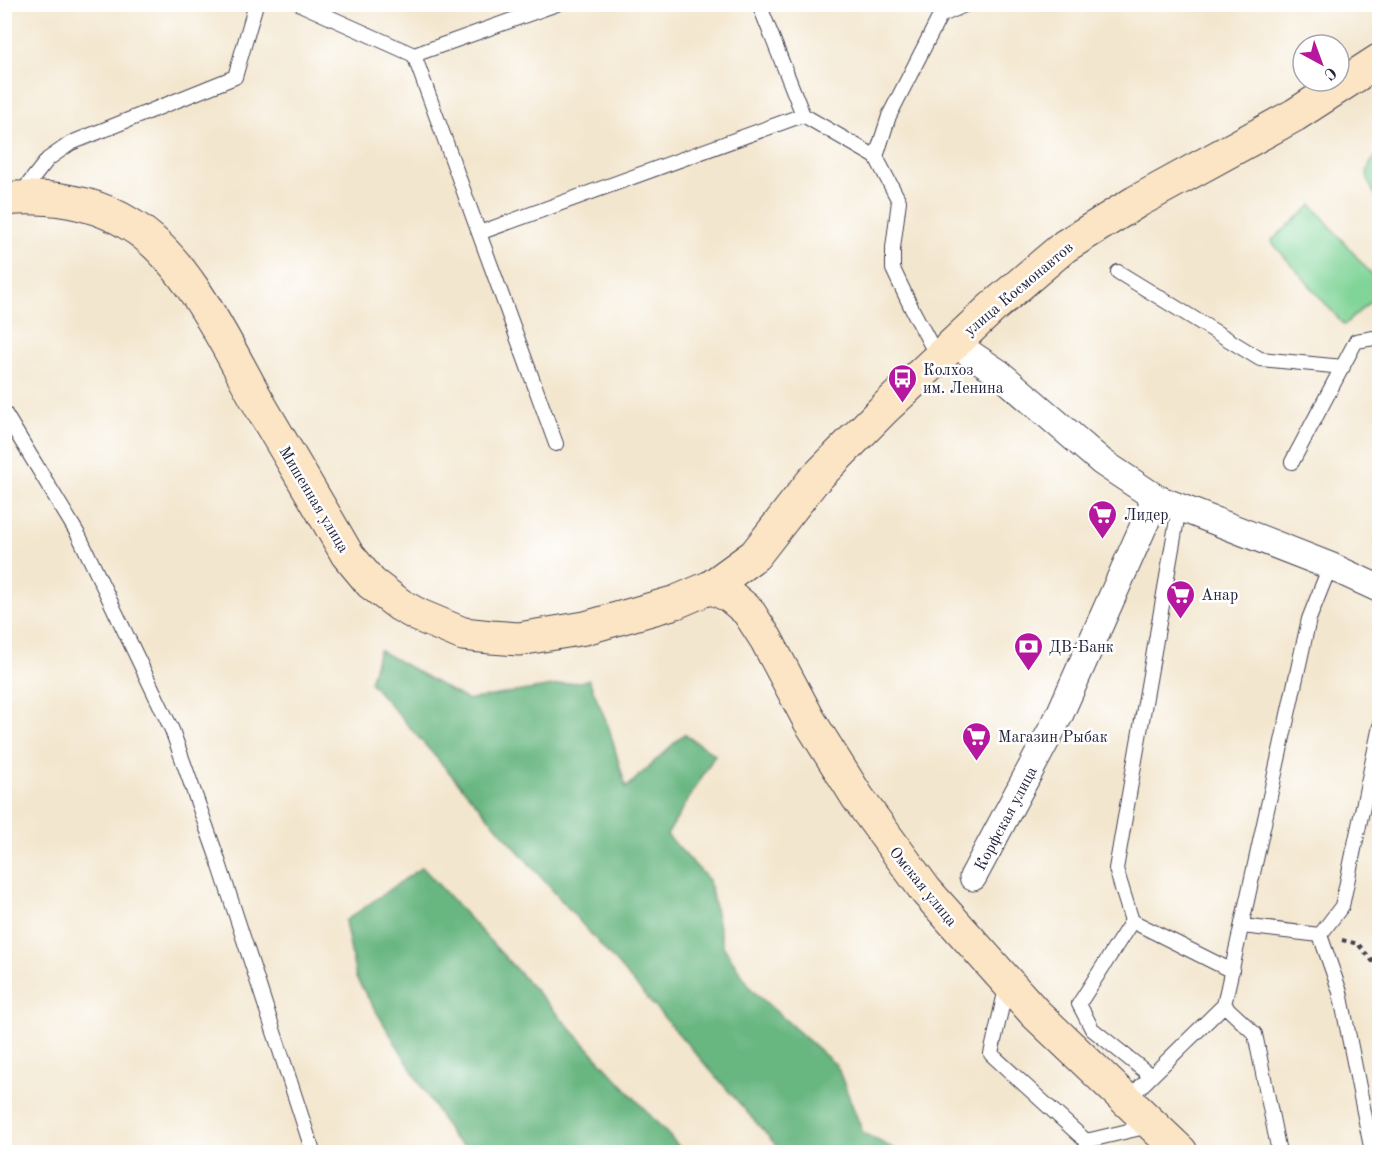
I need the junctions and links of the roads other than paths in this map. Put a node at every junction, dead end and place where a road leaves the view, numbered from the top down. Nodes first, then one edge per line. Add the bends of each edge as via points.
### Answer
1 (256, 4) edge
2 (300, 4) edge
3 (557, 4) edge
4 (759, 4) edge
5 (967, 4) edge
6 (414, 55) junction
7 (1380, 60) edge
8 (803, 115) junction
9 (876, 157) junction
10 (11, 198) edge
11 (479, 233) junction
12 (1118, 272) dead end
13 (1380, 337) edge
14 (946, 350) junction
15 (1342, 367) junction
16 (4, 412) edge
17 (556, 444) dead end
18 (1292, 462) dead end
19 (1167, 503) junction
20 (1330, 566) junction
21 (711, 587) junction
22 (1379, 587) edge
23 (1380, 726) edge
24 (973, 877) dead end
25 (1132, 921) junction
26 (1242, 926) junction
27 (1320, 935) junction
28 (1232, 971) junction
29 (1007, 982) junction
30 (1224, 1005) junction
31 (1151, 1076) junction
32 (1127, 1101) junction
33 (1154, 1125) junction
34 (313, 1152) edge
35 (1181, 1152) edge
36 (1279, 1152) edge
37 (1371, 1152) edge

1 - 10 lane via 235,77 70,143
2 - 6 lane
3 - 6 lane
4 - 8 lane
5 - 9 lane via 940,16 889,116
6 - 11 lane
7 - 14 main road, улица Космонавтов via 1295,115 1136,202 1065,246
8 - 9 lane
8 - 11 lane
9 - 14 lane via 899,201 893,269 912,309
10 - 21 main road, Мишенная улица via 61,199 89,206 133,225 153,241 207,312 347,554 371,583 418,615 464,633 519,639 595,625 676,602
11 - 17 lane
12 - 15 lane via 1260,358
13 - 15 lane via 1356,341
14 - 19 street via 999,373 1102,462
14 - 21 main road, улица Космонавтов via 831,462 755,555
15 - 18 lane
16 - 34 lane via 79,536 172,730
19 - 20 street
19 - 24 street, Корфская улица
19 - 25 lane via 1116,869
20 - 22 street
20 - 26 lane via 1309,619
21 - 29 main road, Омская улица via 747,611 809,720 878,827 926,891
23 - 27 lane via 1342,906
25 - 28 lane
25 - 31 lane via 1079,1004 1092,1029
26 - 27 lane
26 - 28 lane
27 - 37 lane via 1340,992
28 - 30 lane
29 - 32 main road, Омская улица
29 - 33 lane via 991,1054 1086,1141
30 - 31 lane
30 - 36 lane via 1255,1034
31 - 32 lane
32 - 33 main road, Омская улица
33 - 35 main road, Омская улица

